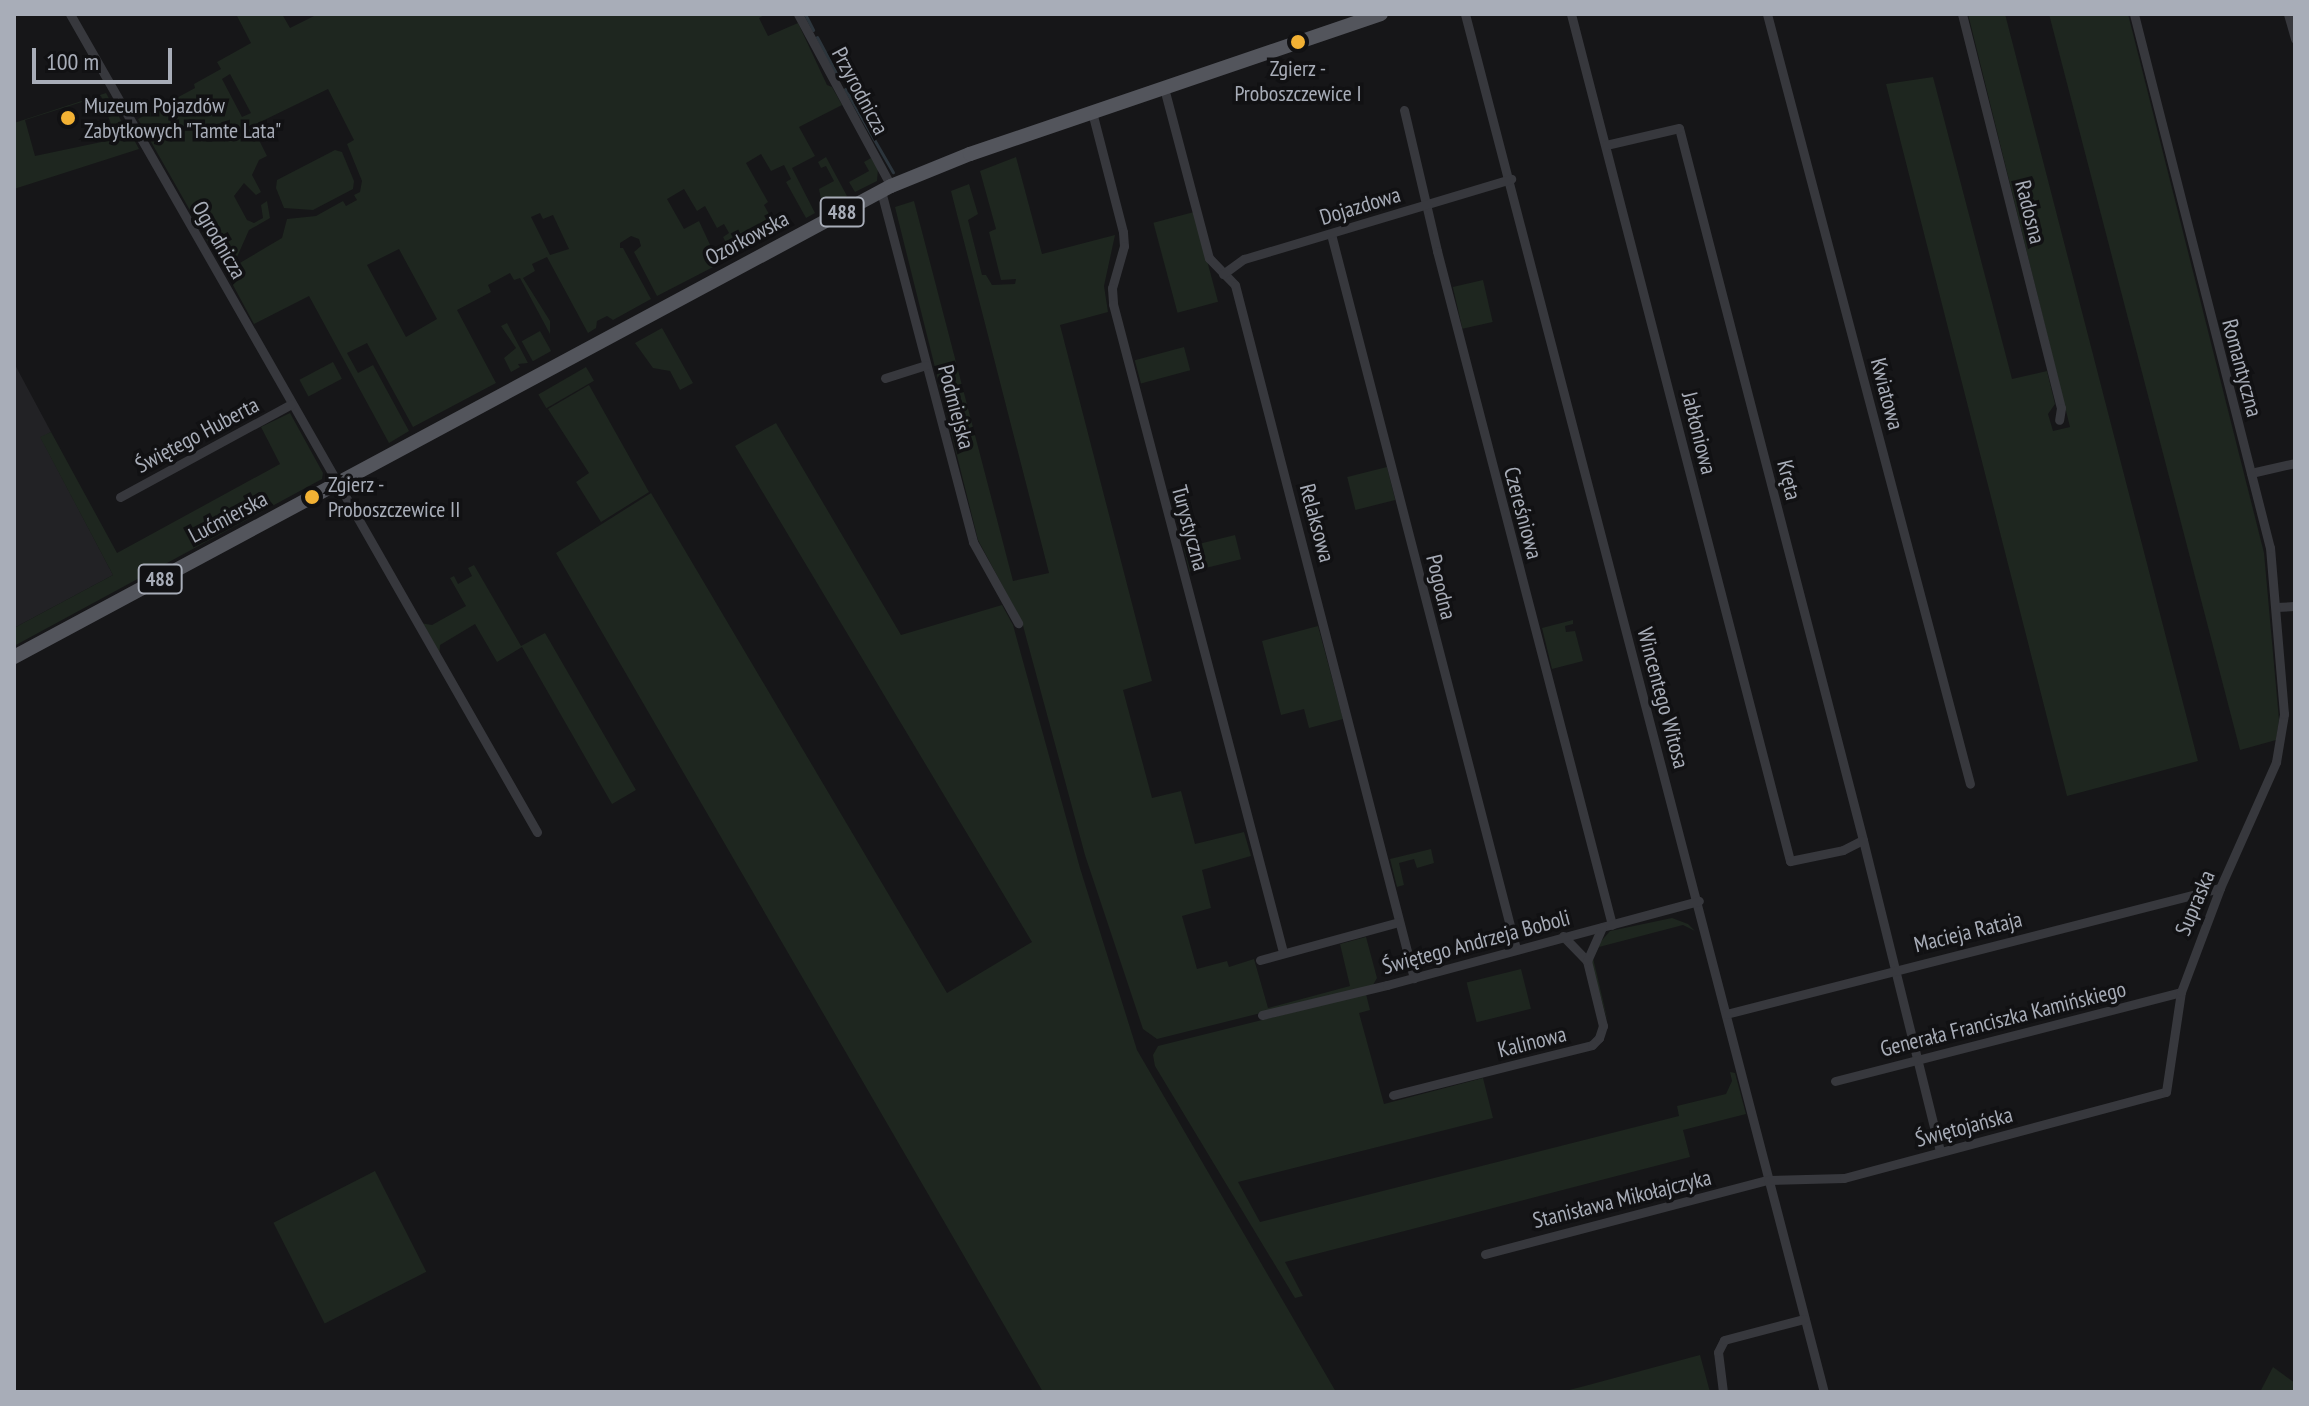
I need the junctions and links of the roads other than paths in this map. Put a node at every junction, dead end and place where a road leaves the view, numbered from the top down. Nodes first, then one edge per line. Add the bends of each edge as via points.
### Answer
1 (70, 14) edge
2 (798, 14) edge
3 (1381, 14) edge
4 (1465, 14) edge
5 (1571, 14) edge
6 (1767, 14) edge
7 (1962, 14) edge
8 (2134, 14) edge
9 (2288, 14) edge
10 (2295, 39) edge
11 (1164, 88) junction
12 (1404, 110) dead end
13 (1092, 112) junction
14 (1606, 145) junction
15 (1511, 179) junction
16 (886, 189) junction
17 (1425, 205) junction
18 (1331, 234) junction
19 (1223, 274) junction
20 (926, 365) junction
21 (885, 378) dead end
22 (291, 404) junction
23 (2059, 420) dead end
24 (2295, 463) edge
25 (2251, 473) junction
26 (336, 484) junction
27 (120, 497) dead end
28 (2295, 606) edge
29 (2276, 607) junction
30 (1018, 623) dead end
31 (14, 657) edge
32 (2282, 736) joint
33 (1970, 784) dead end
34 (537, 832) dead end
35 (1863, 840) junction
36 (2220, 888) junction
37 (1699, 901) junction
38 (1399, 922) junction
39 (1607, 926) junction
40 (1563, 936) junction
41 (1516, 949) junction
42 (1283, 952) junction
43 (1260, 960) dead end
44 (1587, 961) junction
45 (1897, 969) junction
46 (1414, 978) junction
47 (2181, 992) junction
48 (1726, 1014) junction
49 (1262, 1015) dead end
50 (1918, 1060) junction
51 (1835, 1081) dead end
52 (2166, 1092) joint
53 (1393, 1095) dead end
54 (1940, 1152) junction
55 (1768, 1180) junction
56 (1485, 1254) dead end
57 (1804, 1319) junction
58 (1723, 1392) edge
59 (1824, 1392) edge

1 - 22 street, Ogrodnicza
2 - 16 street, Przyrodnicza
3 - 11 main road, Ozorkowska / 488
4 - 15 street, Wincentego Witosa
5 - 14 street, Jabłoniowa
6 - 33 street, Kwiatowa
7 - 23 street, Radosna via 2061,408
8 - 25 street, Romantyczna
9 - 10 street
11 - 13 main road, Ozorkowska / 488
11 - 19 street, Relaksowa via 1209,258
12 - 17 street, Czereśniowa
13 - 16 main road, Ozorkowska / 488
13 - 42 street, Turystyczna via 1123,232 1113,304
14 - 35 street, Kręta via 1679,128
14 - 35 street, Jabłoniowa via 1790,861 1843,850
15 - 17 street, Dojazdowa
15 - 37 street, Wincentego Witosa
16 - 20 street, Podmiejska
16 - 26 main road, Ozorkowska / 488
17 - 18 street, Dojazdowa
17 - 39 street, Czereśniowa
18 - 19 street, Dojazdowa via 1244,259
18 - 41 street, Pogodna
19 - 38 street, Relaksowa via 1235,285
20 - 21 street
20 - 30 street, Podmiejska via 973,542
22 - 26 street, Ogrodnicza
22 - 27 street, Świętego Huberta
24 - 25 street
25 - 29 street, Romantyczna via 2270,548
26 - 31 main road, Lućmierska / 488
26 - 34 street, Ogrodnicza
28 - 29 street
29 - 32 street, Romantyczna
32 - 36 street, Supraska via 2276,762
35 - 45 street
36 - 45 street, Macieja Rataja
36 - 47 street, Supraska
37 - 39 street, Świętego Andrzeja Boboli
37 - 48 street, Wincentego Witosa
38 - 42 street
38 - 46 street, Relaksowa
39 - 40 street, Świętego Andrzeja Boboli
39 - 44 street
40 - 41 street, Świętego Andrzeja Boboli
40 - 44 street
41 - 46 street, Świętego Andrzeja Boboli
42 - 43 street
44 - 53 street, Kalinowa via 1603,1026 1592,1045
45 - 48 street, Macieja Rataja
45 - 50 street
46 - 49 street, Świętego Andrzeja Boboli
47 - 50 street, Generała Franciszka Kamińskiego
47 - 52 street, Supraska
48 - 55 street, Wincentego Witosa
50 - 51 street, Generała Franciszka Kamińskiego
50 - 54 street
52 - 54 street, Świętojańska
54 - 55 street, Świętojańska via 1844,1178
55 - 56 street, Stanisława Mikołajczyka
55 - 57 street, Wincentego Witosa
57 - 58 street via 1729,1338 1721,1345
57 - 59 street, Wincentego Witosa

